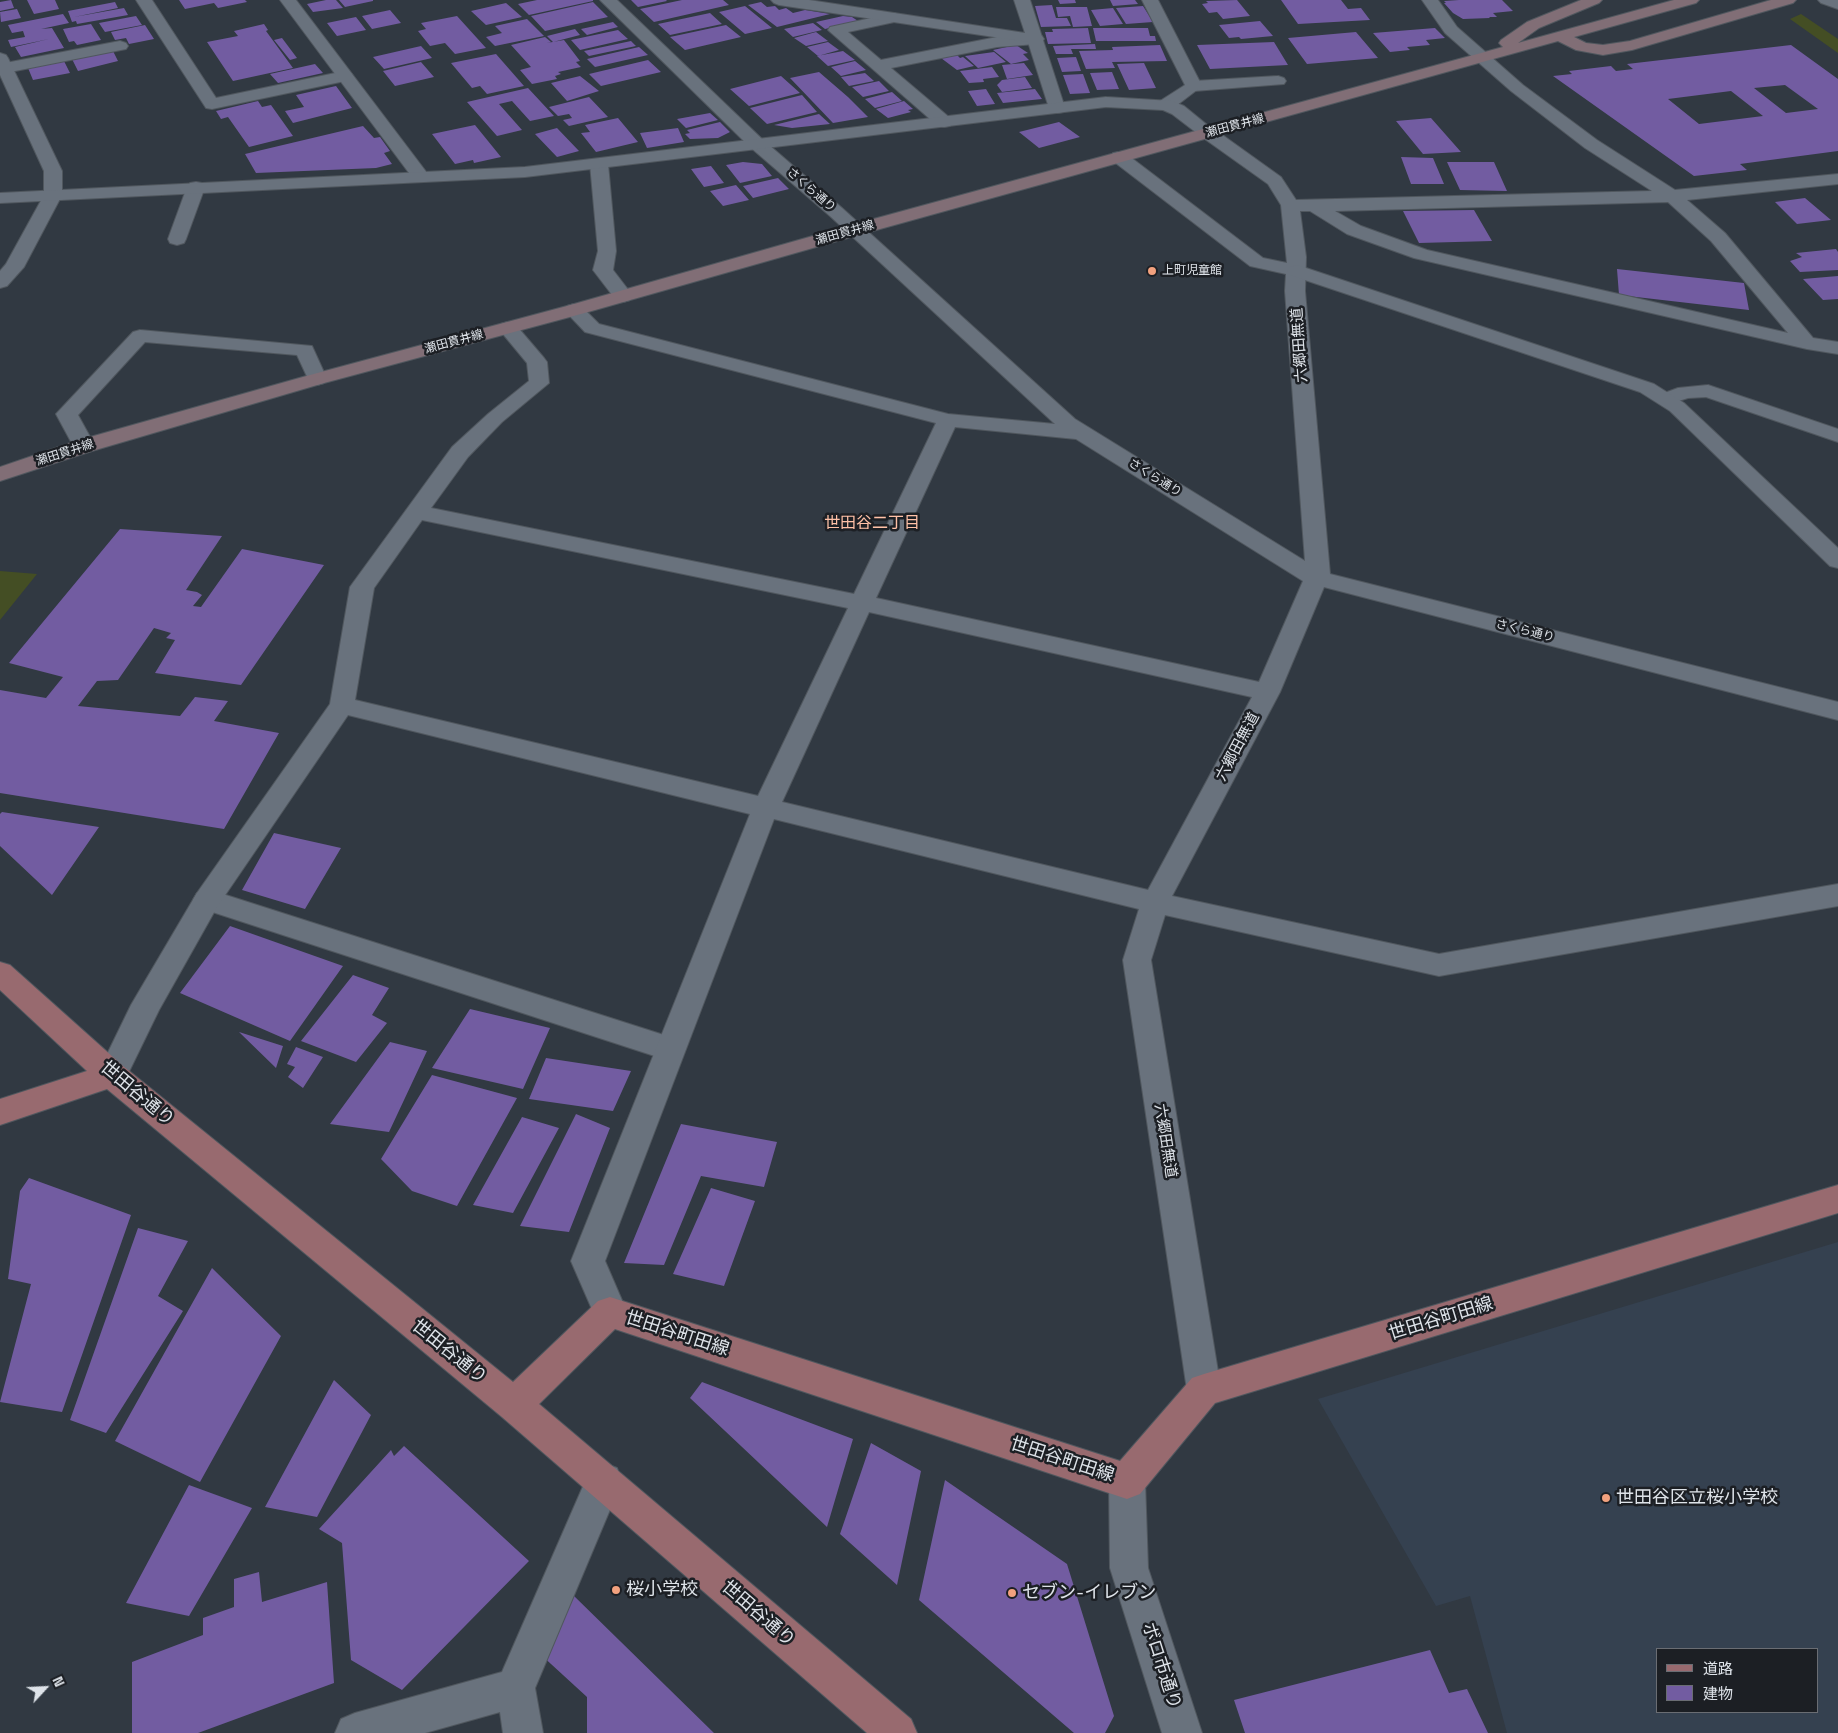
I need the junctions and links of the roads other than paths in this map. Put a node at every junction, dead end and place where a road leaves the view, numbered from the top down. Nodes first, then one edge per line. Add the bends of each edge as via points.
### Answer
1 (144, 0) edge
2 (288, 0) edge
3 (608, 0) edge
4 (779, 0) edge
5 (1022, 0) edge
6 (1150, 0) edge
7 (1430, 0) edge
8 (1594, 0) edge
9 (1691, 0) edge
10 (1788, 0) edge
11 (1826, 0) edge
12 (1838, 4) edge
13 (894, 18) junction
14 (1560, 36) junction
15 (1036, 39) junction
16 (120, 46) dead end
17 (1485, 58) junction
18 (2, 63) edge
19 (878, 66) junction
20 (345, 76) junction
21 (1278, 81) dead end
22 (1194, 86) junction
23 (1166, 105) junction
24 (1057, 108) junction
25 (944, 122) junction
26 (1208, 133) junction
27 (756, 143) junction
28 (1119, 157) junction
29 (599, 164) junction
30 (421, 177) junction
31 (1837, 179) edge
32 (196, 188) junction
33 (53, 195) junction
34 (1672, 196) junction
35 (0, 198) edge
36 (1302, 206) junction
37 (855, 230) junction
38 (177, 240) dead end
39 (1297, 271) junction
40 (0, 282) edge
41 (623, 296) junction
42 (574, 310) junction
43 (508, 328) junction
44 (1807, 343) junction
45 (1838, 348) edge
46 (317, 378) junction
47 (1666, 399) junction
48 (948, 420) junction
49 (1082, 433) junction
50 (1838, 436) edge
51 (84, 446) junction
52 (0, 474) edge
53 (416, 512) junction
54 (1838, 560) edge
55 (1316, 578) junction
56 (862, 602) junction
57 (1268, 692) junction
58 (342, 705) junction
59 (1838, 711) edge
60 (765, 809) junction
61 (1838, 894) edge
62 (207, 900) junction
63 (1155, 902) junction
64 (0, 973) edge
65 (670, 1049) junction
66 (112, 1075) junction
67 (0, 1112) edge
68 (1838, 1199) edge
69 (610, 1312) junction
70 (1204, 1390) junction
71 (514, 1405) junction
72 (604, 1481) junction
73 (1127, 1481) junction
74 (515, 1688) junction
75 (354, 1733) edge
76 (523, 1733) edge
77 (897, 1733) edge
78 (1182, 1733) edge

1 - 20 street via 212,104
2 - 20 street
3 - 27 street, さくら通り
4 - 13 street
5 - 15 street
6 - 22 street
7 - 17 street via 1452,30
8 - 17 main road via 1533,25
9 - 14 main road, 瀬田貫井線
10 - 14 main road via 1632,46 1603,50 1582,47
11 - 12 street
13 - 15 street
13 - 19 street via 836,30
14 - 17 main road, 瀬田貫井線
15 - 19 street via 997,42
15 - 24 street
16 - 18 street
17 - 26 main road, 瀬田貫井線
17 - 34 street via 1517,88 1591,144
18 - 33 street via 53,171
19 - 25 street
20 - 30 street
21 - 22 street
22 - 23 street
23 - 24 street via 1106,102
23 - 26 street, 六郷田無道
24 - 25 street
25 - 27 street
26 - 28 main road, 瀬田貫井線
26 - 36 street, 六郷田無道 via 1275,181
27 - 29 street
27 - 37 street, さくら通り
28 - 37 main road, 瀬田貫井線
28 - 39 street via 1258,262
29 - 30 street via 525,172
29 - 41 street via 607,251 603,270
30 - 32 street
31 - 34 street
32 - 33 street
32 - 38 street
33 - 35 street
33 - 40 street via 14,267
34 - 36 street
34 - 44 street via 1718,237
36 - 39 street, 六郷田無道
36 - 44 street via 1354,230 1421,254
37 - 41 main road, 瀬田貫井線
37 - 49 street, さくら通り via 1066,424
39 - 47 street via 1647,388
39 - 55 street, 六郷田無道
41 - 42 main road, 瀬田貫井線
42 - 43 main road, 瀬田貫井線
42 - 48 street via 592,328
43 - 46 main road, 瀬田貫井線
43 - 53 street via 537,362 539,383 495,418 460,452
44 - 45 street
46 - 51 main road, 瀬田貫井線
46 - 51 street via 305,350 140,336 67,414
47 - 50 street via 1685,392 1708,390
47 - 54 street
48 - 49 street
48 - 56 street
49 - 55 street, さくら通り
51 - 52 main road, 瀬田貫井線
53 - 56 street
53 - 58 street via 362,587
55 - 57 street, 六郷田無道
55 - 59 street, さくら通り
56 - 57 street
56 - 60 street
57 - 63 street, 六郷田無道
58 - 60 street
58 - 62 street
60 - 63 street
60 - 65 street
61 - 63 street via 1440,965
62 - 65 street
62 - 66 street via 146,1005
63 - 70 street, 六郷田無道 via 1137,960
64 - 66 main road, 世田谷通り
65 - 69 street via 588,1261
66 - 67 main road
66 - 71 main road, 世田谷通り
68 - 70 main road, 世田谷町田線
69 - 71 main road, 世田谷町田線
69 - 73 main road, 世田谷町田線
70 - 73 main road, 世田谷町田線
71 - 72 main road, 世田谷通り
72 - 74 street
72 - 77 main road, 世田谷通り
73 - 78 street, ボロ市通り via 1129,1568
74 - 75 street
74 - 76 street

